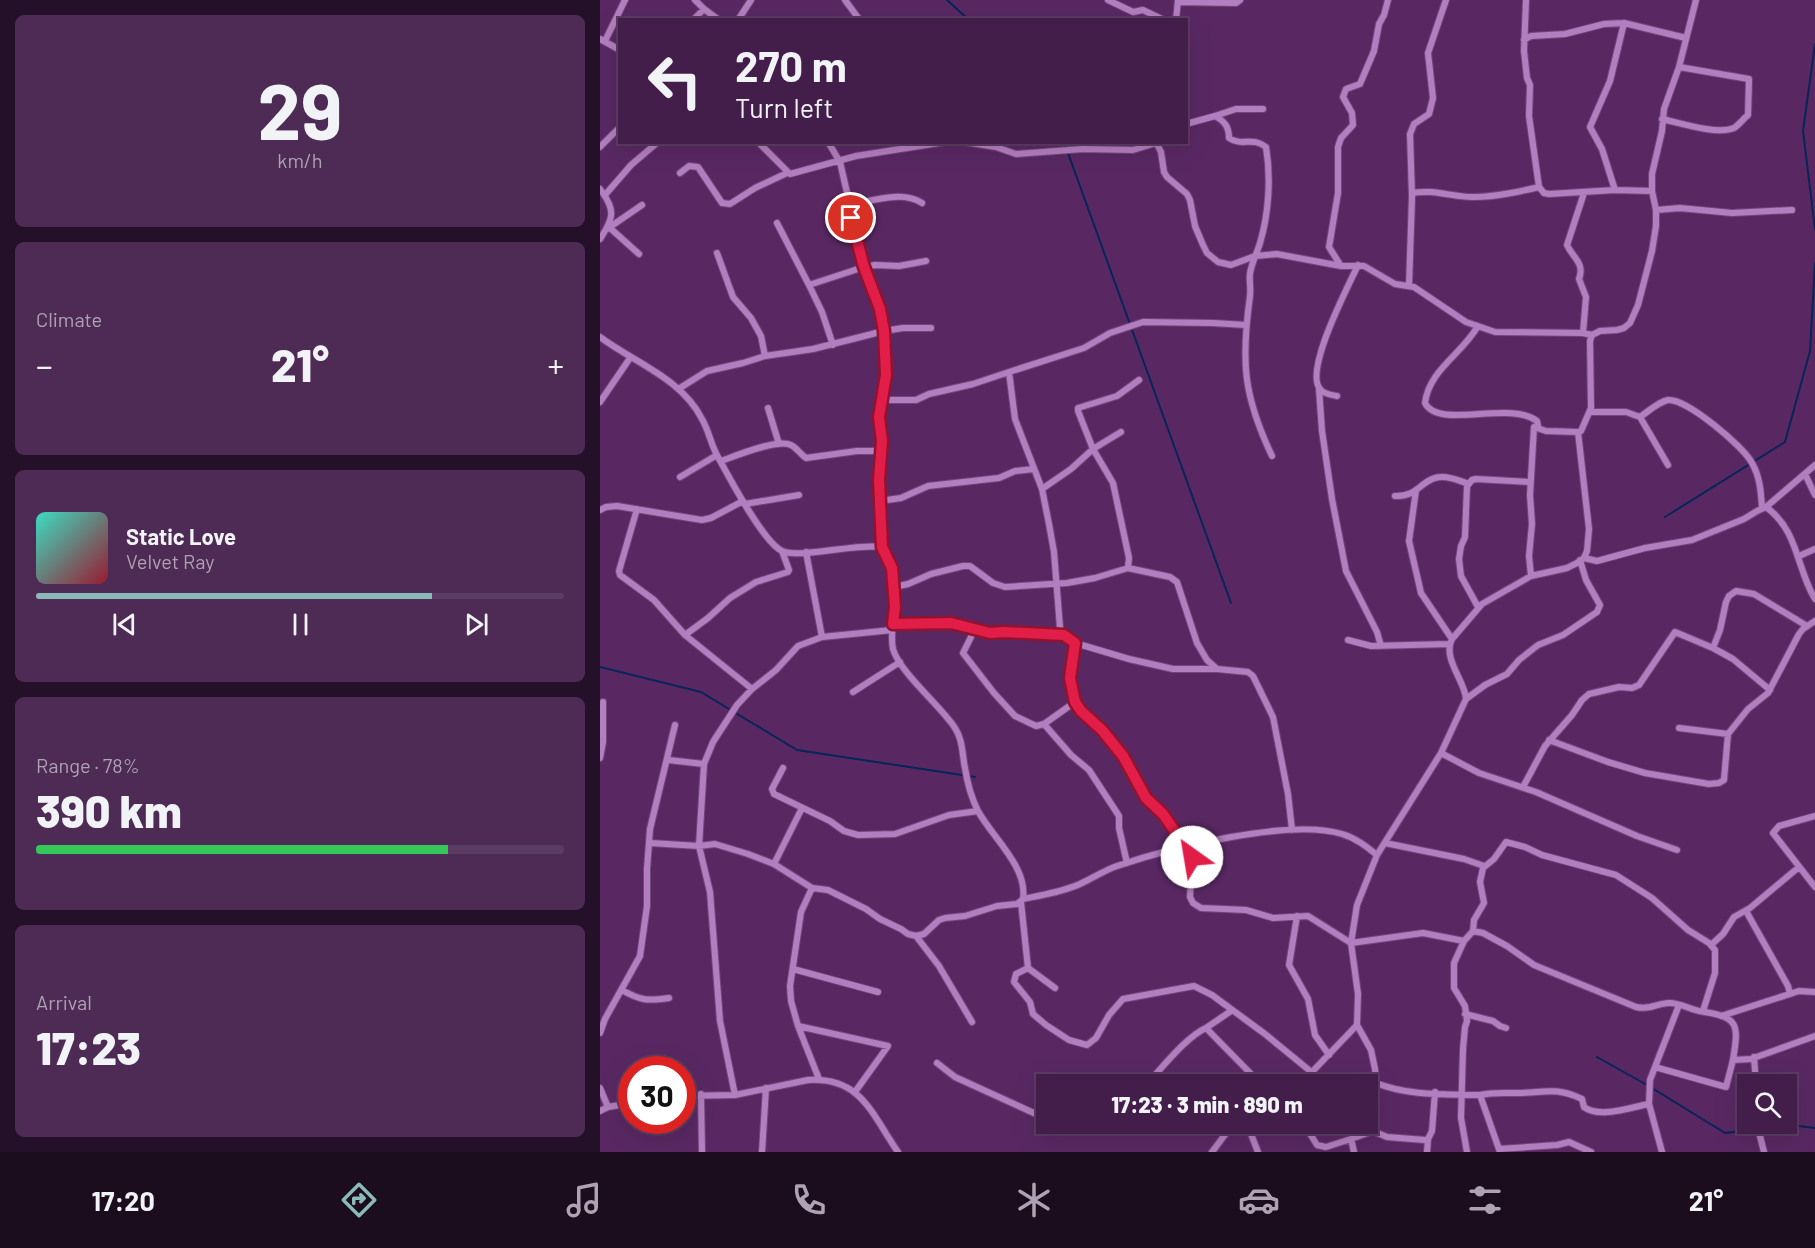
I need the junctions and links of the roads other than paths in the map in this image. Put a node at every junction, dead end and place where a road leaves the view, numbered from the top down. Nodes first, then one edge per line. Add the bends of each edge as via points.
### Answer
1 (625, 0) edge
2 (695, 0) edge
3 (751, 0) edge
4 (845, 0) edge
5 (1108, 0) edge
6 (1240, 0) edge
7 (1388, 0) edge
8 (1446, 0) edge
9 (1526, 0) edge
10 (1696, 0) edge
11 (1178, 1) edge
12 (704, 9) junction
13 (695, 18) edge
14 (716, 18) edge
15 (739, 18) edge
16 (858, 18) edge
17 (1160, 18) edge
18 (1176, 18) edge
19 (1624, 23) junction
20 (1686, 38) junction
21 (602, 40) edge
22 (1524, 40) junction
23 (618, 49) edge
24 (1679, 67) junction
25 (1263, 109) dead end
26 (1215, 116) junction
27 (1662, 119) junction
28 (1188, 123) edge
29 (618, 129) edge
30 (656, 144) edge
31 (760, 144) edge
32 (829, 144) edge
33 (988, 144) edge
34 (1153, 144) edge
35 (1157, 144) edge
36 (917, 145) edge
37 (600, 147) edge
38 (840, 162) junction
39 (787, 172) junction
40 (680, 173) dead end
41 (1539, 188) junction
42 (600, 189) edge
43 (1615, 190) junction
44 (1652, 191) junction
45 (1584, 193) junction
46 (1412, 194) junction
47 (605, 195) junction
48 (922, 203) dead end
49 (642, 205) dead end
50 (849, 205) junction
51 (1656, 210) junction
52 (1792, 210) dead end
53 (777, 223) dead end
54 (609, 228) junction
55 (600, 239) edge
56 (717, 253) dead end
57 (639, 254) dead end
58 (1255, 256) junction
59 (926, 261) dead end
60 (1358, 265) junction
61 (1341, 266) junction
62 (864, 267) junction
63 (809, 285) junction
64 (1409, 286) junction
65 (1246, 325) junction
66 (1478, 326) junction
67 (931, 327) dead end
68 (884, 331) junction
69 (1583, 333) junction
70 (1592, 335) junction
71 (600, 337) edge
72 (833, 345) junction
73 (765, 356) junction
74 (630, 357) junction
75 (1009, 372) junction
76 (1139, 381) dead end
77 (680, 388) junction
78 (1319, 388) junction
79 (1337, 396) dead end
80 (881, 400) junction
81 (600, 402) edge
82 (768, 408) dead end
83 (1590, 412) junction
84 (1640, 417) junction
85 (1534, 427) junction
86 (1121, 432) dead end
87 (1578, 432) junction
88 (779, 444) junction
89 (1093, 449) junction
90 (880, 451) junction
91 (1272, 456) dead end
92 (719, 458) junction
93 (1668, 465) dead end
94 (1815, 465) edge
95 (1034, 469) junction
96 (1805, 474) junction
97 (680, 477) dead end
98 (1530, 482) junction
99 (1469, 484) junction
100 (1042, 489) junction
101 (1416, 490) junction
102 (799, 495) dead end
103 (1815, 495) edge
104 (1395, 496) dead end
105 (880, 501) junction
106 (744, 502) junction
107 (1764, 507) junction
108 (637, 509) junction
109 (600, 510) edge
110 (882, 547) junction
111 (1815, 549) edge
112 (782, 551) junction
113 (806, 552) junction
114 (1799, 556) junction
115 (1582, 559) junction
116 (1128, 568) junction
117 (1532, 576) junction
118 (1056, 583) junction
119 (894, 587) junction
120 (1815, 599) edge
121 (1478, 608) junction
122 (1815, 621) edge
123 (1807, 626) junction
124 (892, 627) junction
125 (972, 629) junction
126 (685, 634) junction
127 (1064, 635) junction
128 (822, 637) junction
129 (1348, 640) dead end
130 (1450, 642) junction
131 (1075, 643) junction
132 (1381, 646) junction
133 (1713, 648) junction
134 (900, 662) junction
135 (1217, 669) junction
136 (752, 689) junction
137 (1770, 690) junction
138 (853, 692) dead end
139 (1466, 699) junction
140 (603, 702) dead end
141 (1075, 702) junction
142 (1044, 724) junction
143 (675, 725) dead end
144 (1679, 728) dead end
145 (1728, 734) junction
146 (1550, 740) junction
147 (1441, 753) junction
148 (600, 758) edge
149 (668, 760) junction
150 (704, 764) junction
151 (783, 768) dead end
152 (1523, 787) junction
153 (802, 808) junction
154 (978, 811) junction
155 (1815, 816) edge
156 (1292, 830) junction
157 (650, 843) junction
158 (1385, 843) junction
159 (699, 846) junction
160 (1193, 846) junction
161 (1677, 850) dead end
162 (1377, 855) junction
163 (1127, 863) junction
164 (774, 864) junction
165 (1484, 866) junction
166 (1798, 867) junction
167 (1815, 887) edge
168 (812, 888) junction
169 (1022, 901) junction
170 (1746, 911) junction
171 (1297, 916) junction
172 (1473, 932) junction
173 (916, 936) junction
174 (1464, 941) junction
175 (1351, 944) junction
176 (1711, 945) junction
177 (1028, 968) junction
178 (793, 969) junction
179 (1055, 988) dead end
180 (622, 990) junction
181 (878, 992) dead end
182 (1815, 992) edge
183 (1790, 994) junction
184 (669, 998) dead end
185 (1679, 1005) junction
186 (1231, 1011) junction
187 (1703, 1011) junction
188 (1465, 1014) junction
189 (1721, 1016) junction
190 (972, 1022) dead end
191 (1357, 1025) junction
192 (798, 1026) junction
193 (1206, 1028) junction
194 (1506, 1028) dead end
195 (600, 1032) edge
196 (1815, 1036) edge
197 (1329, 1055) junction
198 (1754, 1057) junction
199 (1733, 1060) junction
200 (937, 1063) dead end
201 (1655, 1067) junction
202 (1311, 1073) joint
203 (1155, 1074) edge
204 (1251, 1074) edge
205 (1372, 1074) edge
206 (1755, 1074) edge
207 (819, 1079) junction
208 (600, 1088) edge
209 (766, 1088) junction
210 (1378, 1088) edge
211 (855, 1092) junction
212 (1435, 1092) junction
213 (701, 1094) junction
214 (1462, 1094) junction
215 (696, 1095) edge
216 (735, 1095) junction
217 (1480, 1095) junction
218 (1649, 1104) junction
219 (618, 1105) edge
220 (608, 1107) junction
221 (600, 1111) edge
222 (1036, 1114) edge
223 (1378, 1133) edge
224 (1226, 1134) edge
225 (1251, 1134) edge
226 (1310, 1134) edge
227 (1365, 1134) edge
228 (1760, 1134) edge
229 (1352, 1139) junction
230 (1428, 1139) junction
231 (1499, 1150) edge
232 (702, 1152) edge
233 (762, 1152) edge
234 (898, 1152) edge
235 (1212, 1152) edge
236 (1258, 1152) edge
237 (1354, 1152) edge
238 (1427, 1152) edge
239 (1467, 1152) edge
240 (1591, 1152) edge
241 (1662, 1152) edge
242 (1764, 1152) edge

1 - 21 street
2 - 12 street
3 - 15 street
4 - 16 street
5 - 17 street
6 - 11 street
7 - 61 street via 1360,84 1346,89 1343,97 1352,113 1353,125 1338,147 1338,193 1329,247
8 - 46 street via 1428,53 1433,98 1429,114 1414,124 1410,134
9 - 22 street
10 - 20 street
11 - 18 street
12 - 13 street
12 - 14 street
19 - 20 street
19 - 22 street
19 - 43 street via 1610,81 1590,127 1602,149
20 - 24 street
21 - 23 street
22 - 41 street
24 - 27 street
24 - 27 street via 1749,79 1748,115 1734,128 1723,129
25 - 26 street via 1236,109
26 - 28 street
26 - 58 street via 1229,129 1229,138 1258,141 1266,147 1267,203
27 - 44 street
29 - 37 street
30 - 47 street
31 - 39 street
32 - 38 street
33 - 34 street via 1016,154 1133,150
35 - 58 street via 1167,177 1190,200 1207,253 1218,262 1231,265
36 - 38 street
38 - 39 street
38 - 50 street
39 - 40 street via 725,205 698,167 689,166
41 - 45 street via 1549,194
41 - 46 street via 1471,197 1436,192
42 - 47 street
43 - 44 street
43 - 45 street
44 - 51 street
45 - 69 street via 1567,245 1581,264 1579,279 1586,297
46 - 64 street
47 - 54 street via 612,208
48 - 50 street via 912,197 898,197
49 - 54 street
50 - 62 street
51 - 52 street
51 - 70 street via 1652,251 1630,323
53 - 63 street
54 - 55 street
54 - 57 street
56 - 73 street via 733,297 761,336
58 - 61 street via 1277,254
58 - 65 street
59 - 62 street
60 - 61 street
60 - 64 street via 1395,284
60 - 78 street via 1322,348 1316,379
62 - 63 street
62 - 68 street
63 - 72 street
64 - 66 street
65 - 75 street via 1143,322 1110,333 1084,348
65 - 91 street via 1248,395
66 - 69 street via 1509,333
66 - 85 street via 1430,383 1427,407 1448,415 1522,413 1537,421 1538,426
67 - 68 street
68 - 72 street
68 - 80 street via 886,375
69 - 70 street
70 - 83 street
71 - 74 street
72 - 73 street
73 - 77 street via 707,371
74 - 77 street
74 - 81 street
75 - 80 street via 916,400
75 - 95 street via 1015,419
76 - 89 street via 1117,396 1078,408
77 - 92 street via 704,421
78 - 79 street
78 - 132 street via 1332,499 1346,571
80 - 90 street
82 - 88 street
83 - 84 street via 1626,412
83 - 87 street
84 - 93 street
84 - 107 street via 1660,402 1674,400 1723,431 1752,462
85 - 87 street
85 - 98 street
86 - 89 street
87 - 115 street via 1588,529 1587,551
88 - 90 street via 794,446 806,458
88 - 92 street
89 - 100 street
89 - 116 street via 1117,495
90 - 105 street
92 - 97 street
92 - 106 street
94 - 96 street
95 - 100 street
95 - 105 street via 999,478 928,486 901,498
96 - 103 street
96 - 107 street
98 - 99 street via 1476,479
98 - 117 street
99 - 101 street via 1435,478
99 - 121 street via 1466,537 1459,559 1461,576
100 - 118 street
101 - 104 street
101 - 130 street via 1409,541 1421,593
102 - 106 street
105 - 110 street
106 - 108 street via 702,520
106 - 112 street via 762,531
107 - 114 street via 1789,533
107 - 115 street via 1692,540 1597,561
108 - 109 street via 617,506
108 - 126 street via 620,575 654,600
110 - 113 street
110 - 119 street via 892,568
111 - 114 street
112 - 113 street
112 - 126 street via 788,573 756,582
113 - 128 street
114 - 120 street
115 - 117 street via 1567,568
115 - 139 street via 1586,580 1600,605 1597,612 1538,645 1507,674
116 - 118 street via 1095,578
116 - 135 street via 1177,582 1202,654
117 - 121 street
118 - 119 street via 1005,587 970,566 963,566
118 - 127 street
119 - 124 street
121 - 130 street
122 - 123 street
123 - 133 street via 1754,594 1736,591 1726,602
123 - 137 street
124 - 125 street via 951,623
124 - 128 street
124 - 134 street via 893,649
125 - 127 street
125 - 142 street via 963,649 965,657 1015,716 1036,726
126 - 136 street
127 - 131 street
128 - 136 street via 798,646 777,670
129 - 132 street
130 - 132 street
130 - 139 street
131 - 135 street via 1173,669
131 - 141 street via 1070,678
133 - 137 street via 1733,659
133 - 146 street via 1675,632 1639,685 1589,694
134 - 138 street
134 - 154 street via 956,729
135 - 156 street via 1253,676 1273,717
136 - 150 street via 713,742
137 - 145 street
139 - 147 street
140 - 148 street
141 - 142 street
141 - 160 street via 1123,756 1146,798 1181,840
142 - 163 street via 1089,770 1119,816
143 - 149 street
144 - 145 street
145 - 146 street via 1725,776 1719,783 1709,784 1645,773
146 - 152 street
147 - 152 street via 1479,773
147 - 158 street
149 - 150 street
149 - 157 street
150 - 159 street
151 - 153 street via 772,792
152 - 161 street
153 - 154 street via 844,831 867,835 896,834 949,815
153 - 164 street
154 - 169 street via 1016,867 1024,889
155 - 166 street via 1779,826 1773,833
156 - 160 street via 1265,831
156 - 162 street via 1342,834
157 - 159 street
157 - 180 street via 640,956
158 - 162 street
158 - 165 street
159 - 164 street via 715,844
159 - 216 street via 710,892 720,1021
160 - 163 street
160 - 171 street via 1193,903 1201,908 1246,910 1273,918
162 - 175 street via 1357,904
163 - 169 street via 1079,885
164 - 168 street
165 - 172 street via 1480,882 1484,903 1474,920
165 - 176 street via 1506,842 1616,875
166 - 167 street
166 - 170 street
168 - 173 street via 828,890
168 - 178 street via 801,912
169 - 173 street via 945,918
169 - 177 street
170 - 176 street via 1734,917
170 - 183 street
171 - 175 street via 1308,916
171 - 197 street via 1289,965 1308,999 1315,1035
172 - 174 street
172 - 185 street via 1483,933 1534,965 1636,1007 1646,1010 1665,1003
173 - 190 street
174 - 175 street via 1423,933
174 - 188 street via 1454,963 1454,988 1465,1006
175 - 191 street via 1358,994
176 - 187 street via 1716,954 1715,973
177 - 179 street
177 - 186 street via 1016,974 1014,982 1030,1002 1033,1014 1069,1040 1082,1044 1096,1038 1123,999 1194,986
178 - 181 street
178 - 192 street via 791,1001
180 - 184 street via 638,999
180 - 195 street
182 - 183 street
183 - 189 street
185 - 187 street
185 - 201 street
186 - 193 street
186 - 202 street
187 - 189 street
188 - 194 street
188 - 214 street
189 - 199 street via 1737,1029
191 - 197 street
191 - 205 street via 1371,1050
192 - 207 street
192 - 211 street via 888,1046
193 - 203 street
193 - 204 street
196 - 198 street
197 - 202 street
198 - 199 street
198 - 206 street
199 - 201 street via 1726,1087
200 - 222 street via 955,1077
201 - 218 street
207 - 209 street
207 - 211 street
208 - 220 street
209 - 216 street
209 - 233 street
210 - 212 street
211 - 234 street
212 - 214 street
212 - 230 street
213 - 215 street
213 - 216 street
213 - 232 street
214 - 217 street
214 - 239 street via 1461,1118
217 - 218 street via 1548,1090 1582,1099 1590,1111
217 - 231 street
218 - 241 street
219 - 220 street
220 - 221 street
223 - 230 street
224 - 235 street
225 - 236 street
226 - 229 street via 1321,1147
227 - 229 street
228 - 242 street
229 - 237 street
230 - 238 street
231 - 240 street via 1569,1142

